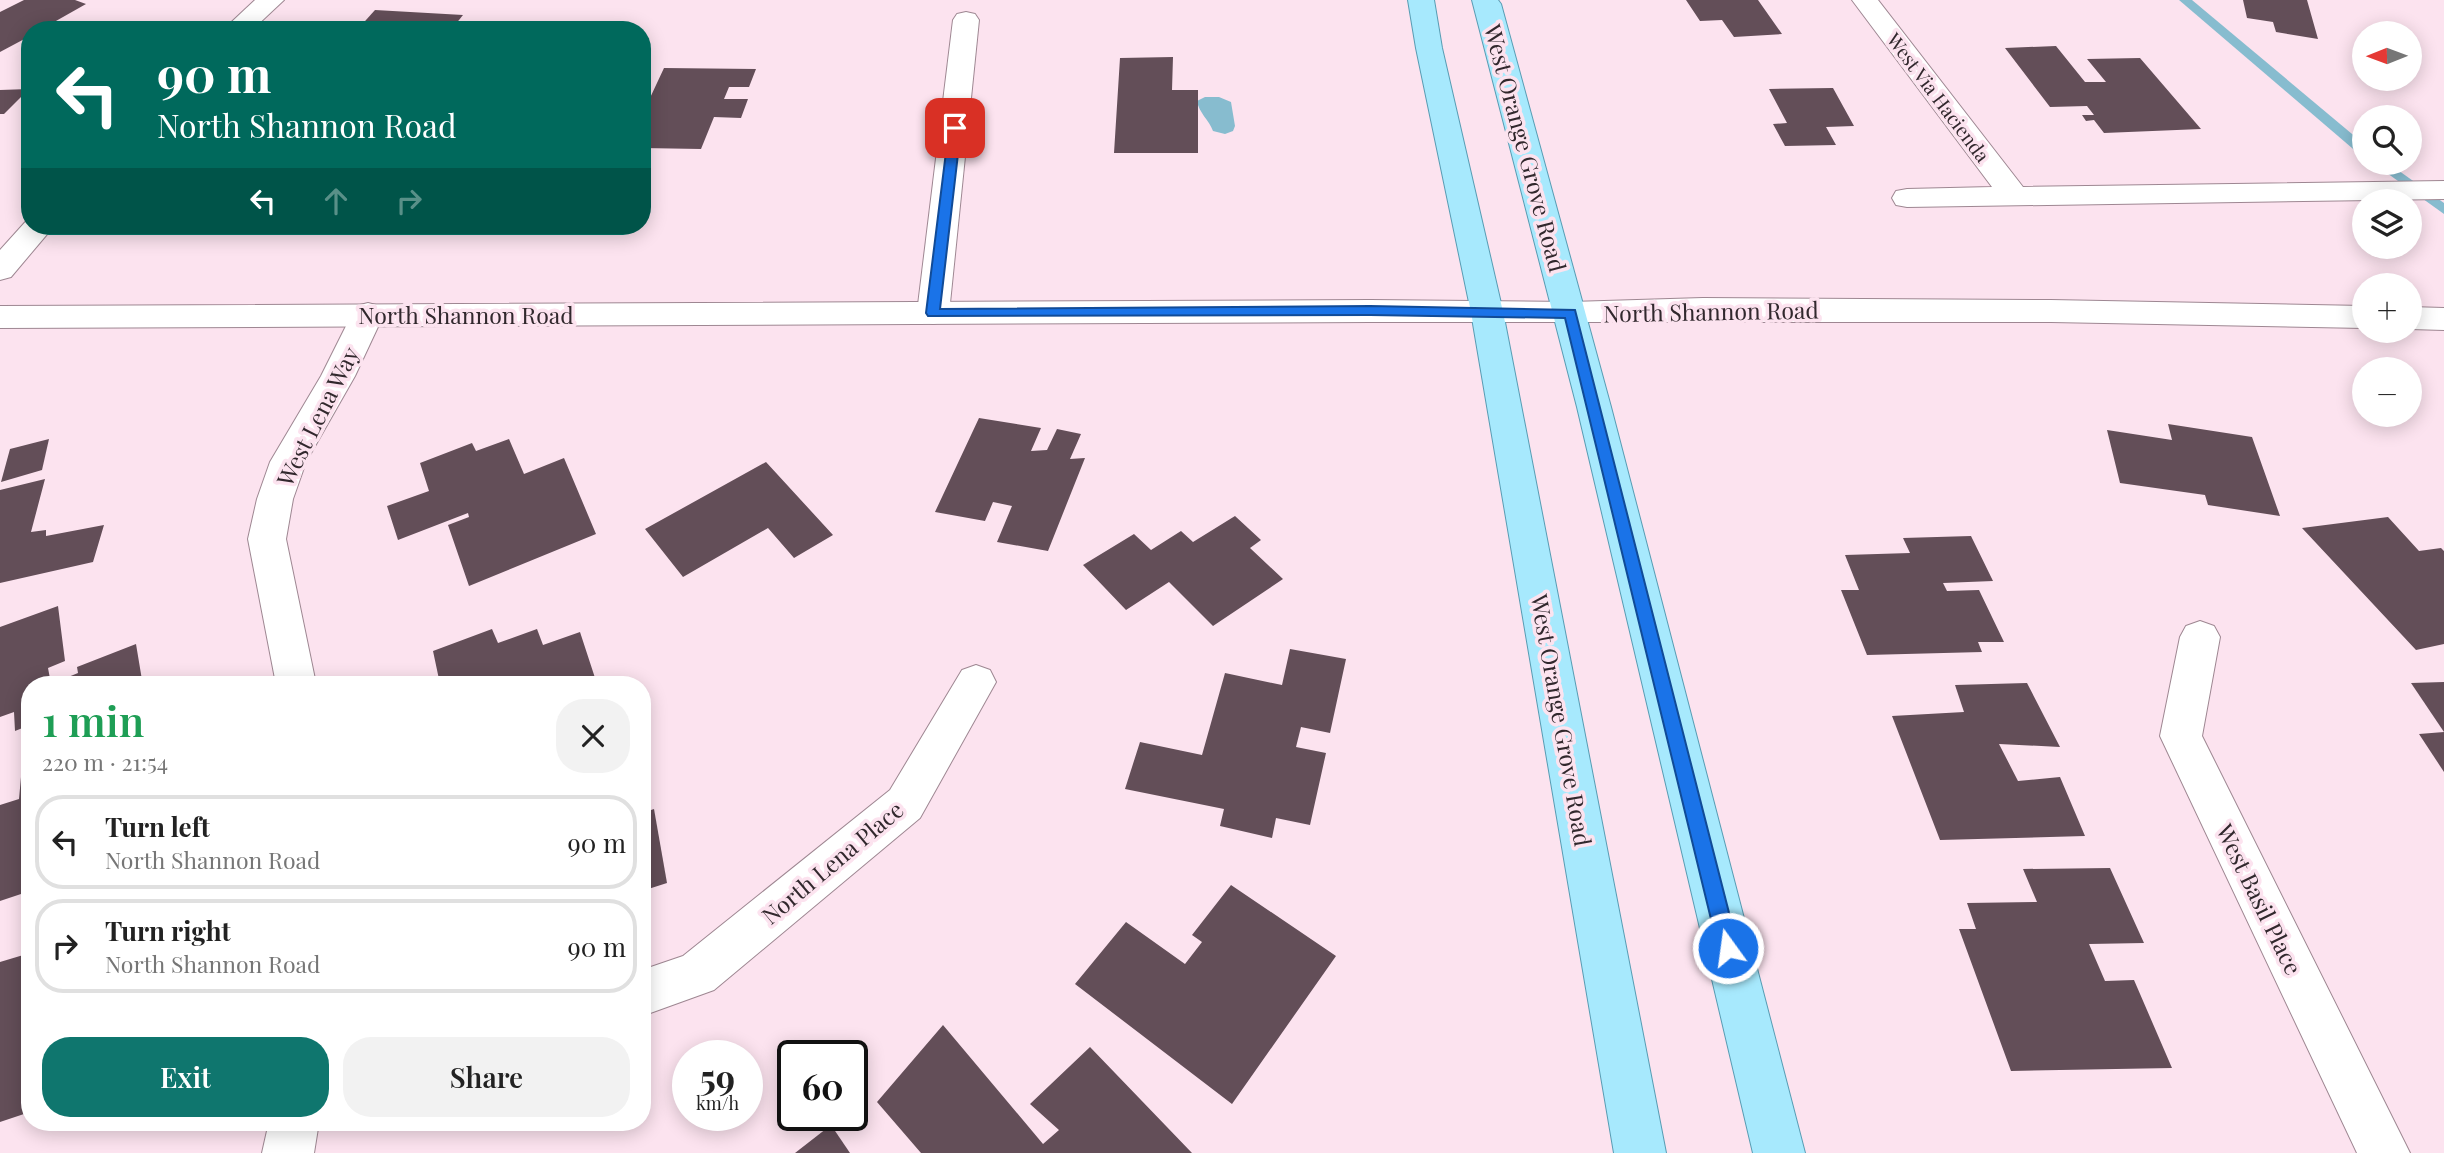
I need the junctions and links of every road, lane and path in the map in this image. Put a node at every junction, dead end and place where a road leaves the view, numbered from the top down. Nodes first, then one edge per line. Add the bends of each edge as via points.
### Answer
1 (271, 0) edge
2 (1421, 0) edge
3 (1485, 0) edge
4 (1865, 0) edge
5 (966, 20) dead end
6 (246, 21) edge
7 (2444, 190) edge
8 (2013, 195) junction
9 (1907, 198) dead end
10 (31, 235) edge
11 (0, 270) edge
12 (1487, 312) junction
13 (933, 313) junction
14 (1571, 313) junction
15 (368, 314) junction
16 (0, 317) edge
17 (2352, 317) edge
18 (2422, 318) edge
19 (2444, 318) edge
20 (2200, 637) dead end
21 (294, 676) edge
22 (976, 682) dead end
23 (651, 990) edge
24 (292, 1131) edge
25 (288, 1153) edge
26 (1640, 1153) edge
27 (1779, 1153) edge
28 (2384, 1153) edge

1 - 6 street
2 - 12 main road, West Orange Grove Road
3 - 14 main road, West Orange Grove Road
4 - 8 street, West Via Hacienda
5 - 13 street
7 - 8 street
8 - 9 street
10 - 11 street
12 - 13 street, North Shannon Road
12 - 14 street, North Shannon Road
12 - 26 main road, West Orange Grove Road
13 - 15 street, North Shannon Road
14 - 17 street, North Shannon Road via 1703,309
14 - 27 main road, West Orange Grove Road
15 - 16 street, North Shannon Road
15 - 21 street, West Lena Way via 288,462 275,499 267,539
18 - 19 street
20 - 28 street, West Basil Place via 2181,736
22 - 23 street, North Lena Place via 905,804 697,974
24 - 25 street

